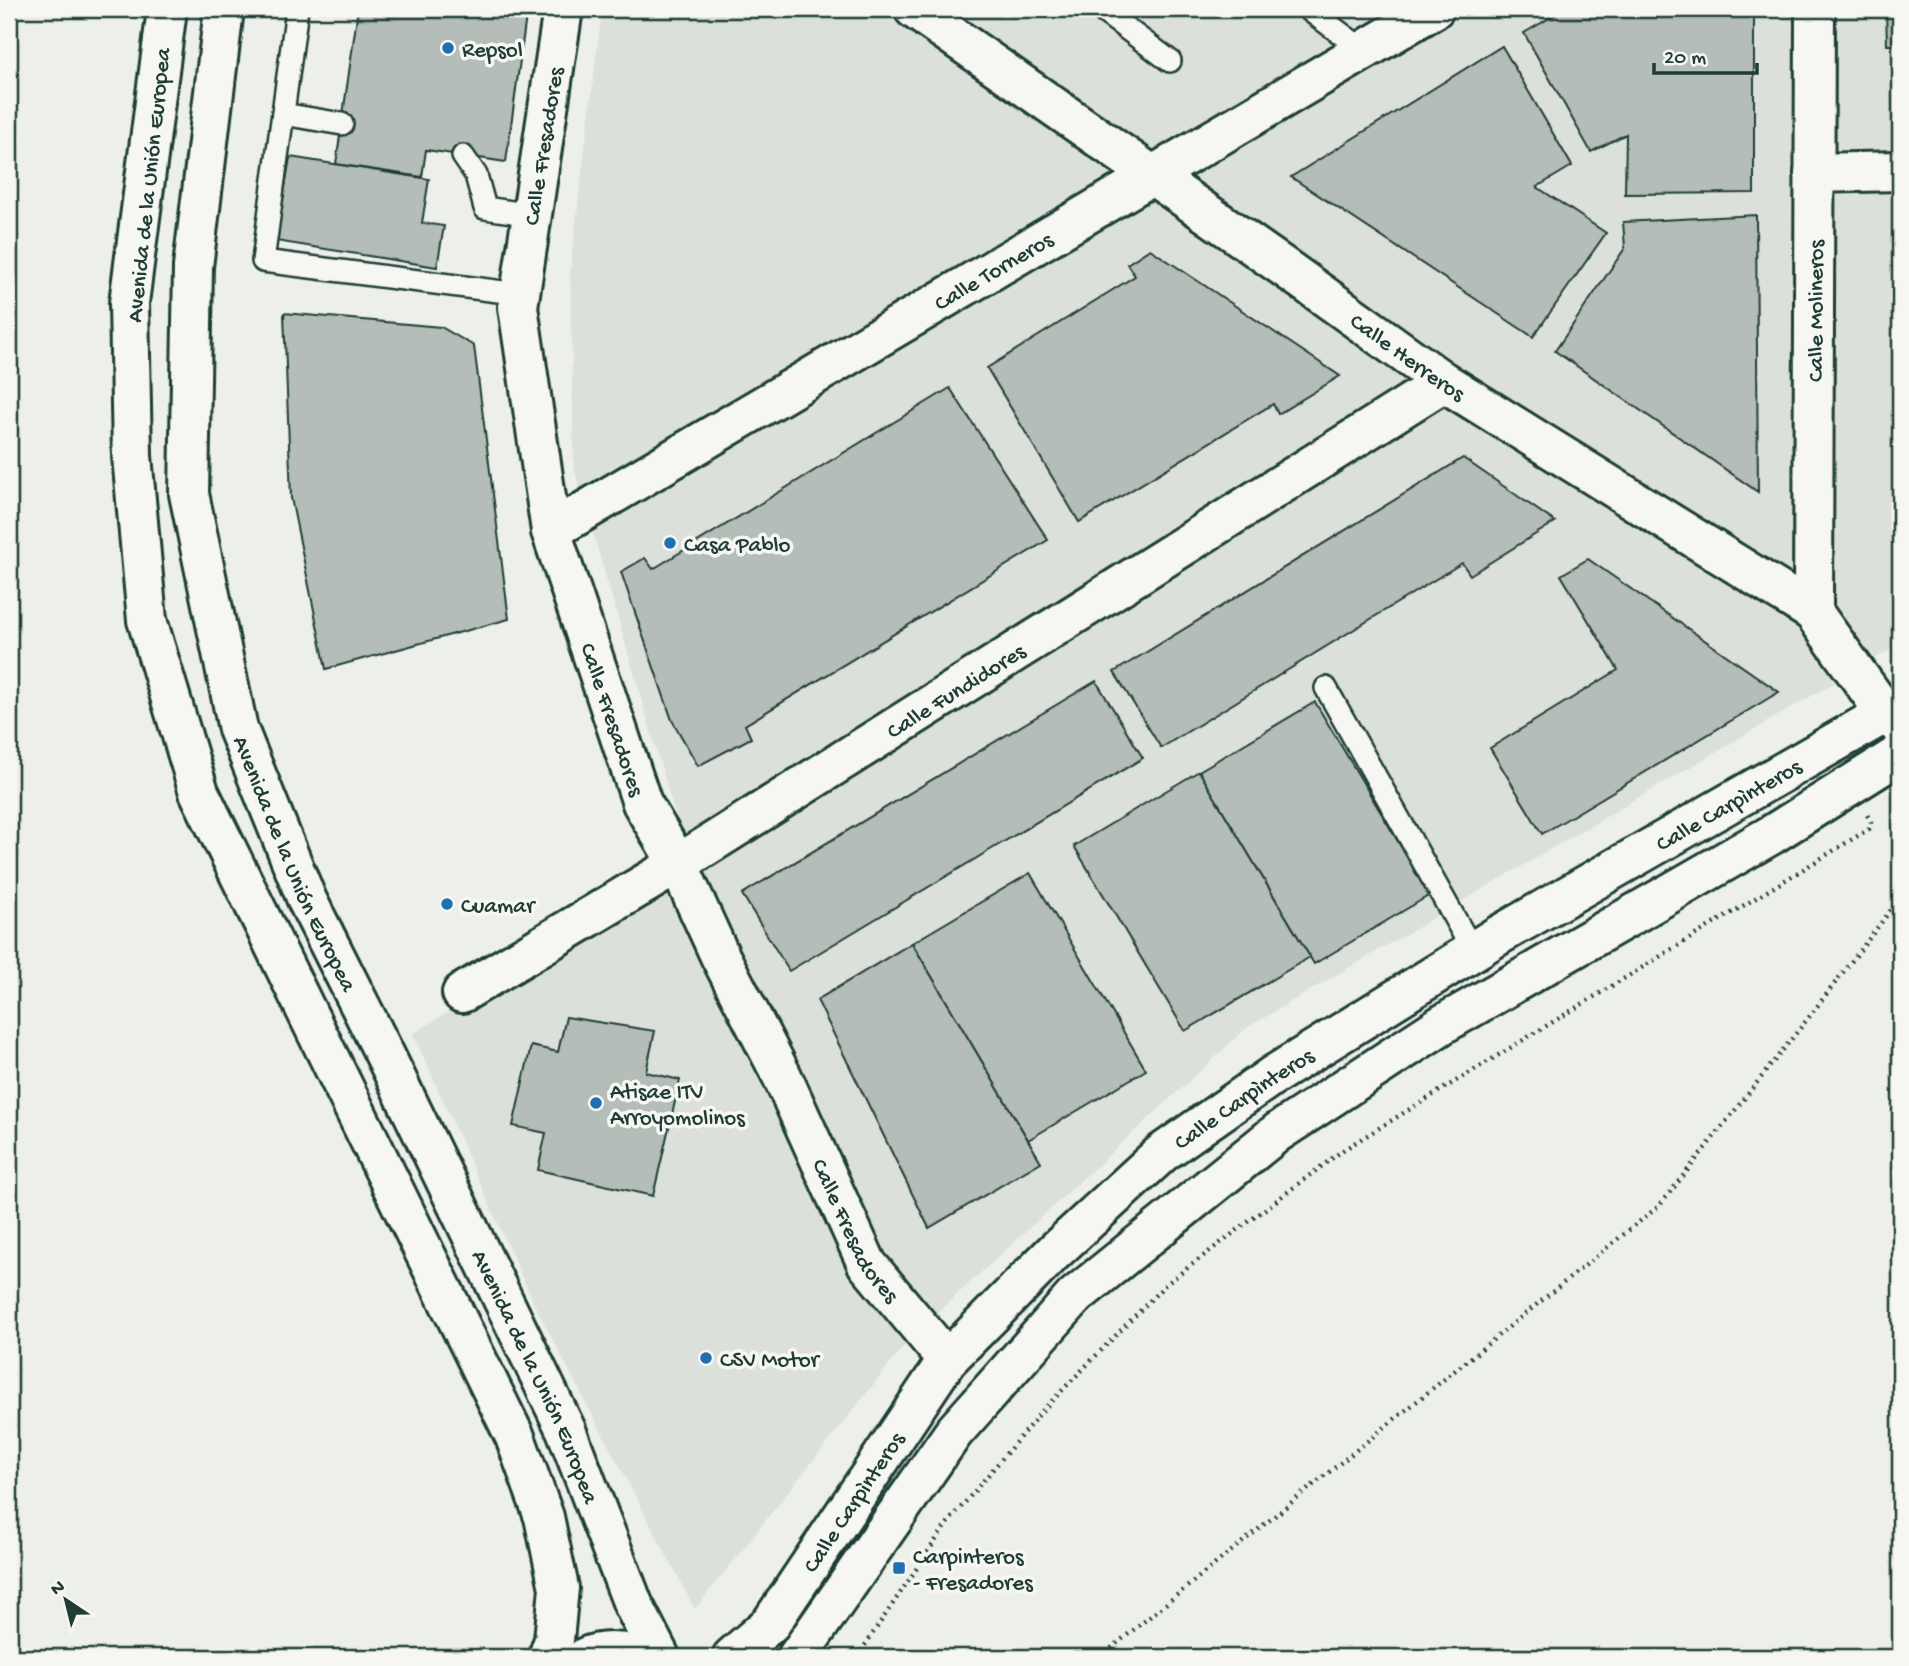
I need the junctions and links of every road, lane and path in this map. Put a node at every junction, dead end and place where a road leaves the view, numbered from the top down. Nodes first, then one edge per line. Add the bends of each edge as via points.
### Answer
1 (167, 9) edge
2 (224, 9) edge
3 (297, 9) edge
4 (563, 9) edge
5 (914, 9) edge
6 (1100, 9) edge
7 (1308, 9) edge
8 (1434, 9) edge
9 (1815, 9) edge
10 (1363, 50) junction
11 (1170, 61) dead end
12 (283, 114) junction
13 (342, 124) dead end
14 (463, 156) dead end
15 (1900, 172) edge
16 (1815, 173) junction
17 (1152, 175) junction
18 (532, 215) junction
19 (520, 294) junction
20 (1444, 382) junction
21 (551, 531) junction
22 (1812, 612) junction
23 (1326, 688) dead end
24 (1895, 715) edge
25 (1900, 754) edge
26 (1862, 805) dead end
27 (678, 864) junction
28 (1900, 898) edge
29 (1473, 951) junction
30 (462, 993) dead end
31 (947, 1360) junction
32 (548, 1657) edge
33 (586, 1657) edge
34 (644, 1657) edge
35 (660, 1657) edge
36 (732, 1657) edge
37 (797, 1657) edge
38 (857, 1657) edge
39 (1100, 1657) edge

1 - 32 street, Avenida de la Unión Europea via 130,303 132,456 147,620 199,792 515,1437 544,1517 559,1588
2 - 35 street, Avenida de la Unión Europea via 193,267 190,494 238,729 307,900 566,1430 633,1604
3 - 12 lane
4 - 18 street, Calle Fresadores
5 - 17 street, Calle Herreros
6 - 11 lane
7 - 10 lane
8 - 10 street, Calle Torneros
9 - 16 street, Calle Molineros
10 - 17 street, Calle Torneros
12 - 13 lane
12 - 19 lane via 263,261
14 - 18 lane via 482,167 485,208
15 - 16 street
16 - 22 street, Calle Molineros
17 - 20 street, Calle Herreros
17 - 21 street, Calle Torneros
18 - 19 street, Calle Fresadores
19 - 21 street, Calle Fresadores via 518,307
20 - 22 street, Calle Herreros
20 - 27 street, Calle Fundidores
21 - 27 street, Calle Fresadores via 642,803
22 - 24 street, Calle Herreros
23 - 29 lane
24 - 29 street, Calle Carpìnteros
25 - 37 street, Calle Carpìnteros via 1770,835 1443,1024 1278,1132 1075,1296 954,1432
26 - 38 path via 1871,822 1869,829 1343,1150 1165,1285 1042,1410 955,1515
27 - 30 street, Calle Fundidores
27 - 31 street, Calle Fresadores via 867,1264
28 - 39 path via 1660,1205
29 - 31 street, Calle Carpìnteros via 1272,1076 1162,1153 1055,1251
31 - 36 street, Calle Carpìnteros via 771,1623
33 - 34 street via 629,1652

